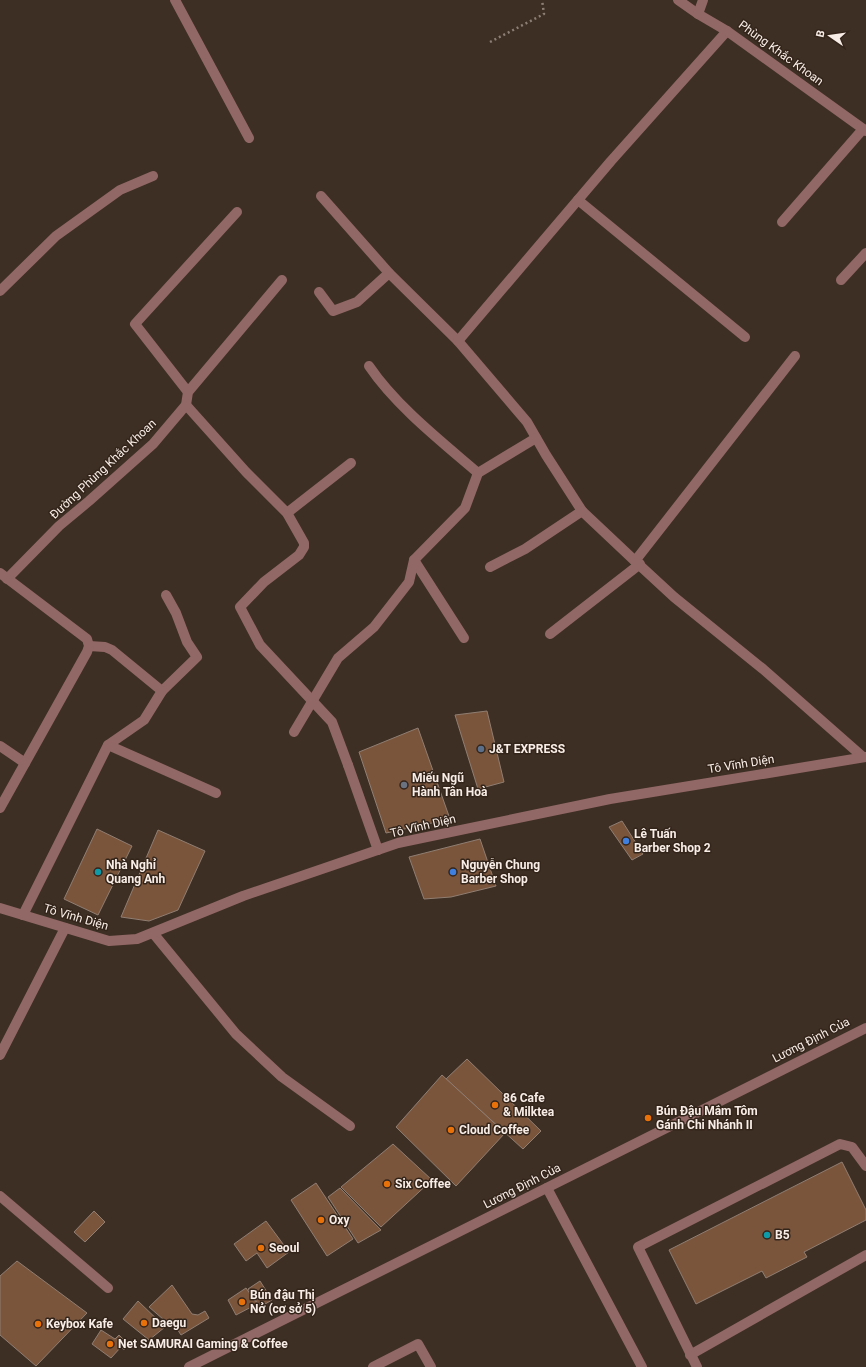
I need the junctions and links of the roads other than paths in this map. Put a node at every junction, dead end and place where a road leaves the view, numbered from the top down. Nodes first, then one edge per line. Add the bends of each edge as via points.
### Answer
1 (175, 0) edge
2 (678, 0) edge
3 (703, 0) edge
4 (698, 14) junction
5 (727, 30) junction
6 (865, 128) edge
7 (249, 138) dead end
8 (153, 176) dead end
9 (321, 196) dead end
10 (578, 200) junction
11 (237, 212) dead end
12 (782, 222) dead end
13 (866, 252) edge
14 (389, 273) junction
15 (282, 280) dead end
16 (841, 280) dead end
17 (0, 291) edge
18 (319, 292) dead end
19 (745, 336) dead end
20 (458, 341) junction
21 (795, 356) dead end
22 (369, 366) dead end
23 (188, 392) junction
24 (186, 405) junction
25 (536, 438) junction
26 (351, 463) dead end
27 (478, 473) junction
28 (582, 511) junction
29 (287, 513) junction
30 (414, 560) junction
31 (638, 563) junction
32 (490, 567) dead end
33 (4, 576) edge
34 (166, 595) dead end
35 (550, 634) dead end
36 (464, 638) dead end
37 (89, 646) junction
38 (162, 691) junction
39 (312, 701) junction
40 (294, 732) dead end
41 (108, 745) junction
42 (0, 746) edge
43 (864, 757) edge
44 (25, 763) junction
45 (216, 793) dead end
46 (0, 808) edge
47 (378, 850) junction
48 (0, 908) edge
49 (23, 915) junction
50 (65, 928) junction
51 (153, 933) junction
52 (866, 1028) edge
53 (0, 1055) edge
54 (350, 1126) dead end
55 (866, 1166) edge
56 (547, 1188) junction
57 (0, 1196) edge
58 (866, 1255) edge
59 (108, 1288) dead end
60 (690, 1354) junction
61 (190, 1367) edge
62 (373, 1367) edge
63 (431, 1367) edge
64 (642, 1367) edge
65 (697, 1367) edge

1 - 7 street
2 - 4 street, Phùng Khắc Khoan
3 - 4 street
4 - 5 street, Phùng Khắc Khoan
5 - 6 street, Phùng Khắc Khoan
5 - 10 street
6 - 12 street
8 - 17 street via 120,190 56,236
9 - 14 street
10 - 19 street
10 - 20 street
11 - 23 street via 135,324
13 - 16 street
14 - 18 street via 357,302 333,311
14 - 20 street
15 - 23 street
20 - 25 street via 527,422
21 - 31 street
22 - 27 street via 379,381 430,432
23 - 24 street
24 - 29 street
24 - 33 street, Đường Phùng Khắc Khoan via 153,444
25 - 27 street
25 - 28 street
26 - 29 street
27 - 30 street via 465,508
28 - 31 street
28 - 32 street via 525,549
29 - 39 street via 300,534 304,547 299,555 264,582 240,607 260,645
30 - 36 street
30 - 39 street via 409,582 374,627 338,658
31 - 35 street
31 - 43 street via 674,597 763,669
33 - 37 street via 87,639
34 - 38 street via 187,642 197,657
37 - 38 street via 112,650
37 - 44 street
38 - 41 street via 144,720
39 - 40 street
39 - 47 street via 332,722
41 - 45 street
41 - 49 street
42 - 44 street
43 - 47 street, Tô Vĩnh Diện via 610,799 398,843
44 - 46 street
47 - 51 street, Tô Vĩnh Diện via 243,896
48 - 49 street, Tô Vĩnh Diện
49 - 50 street, Tô Vĩnh Diện
50 - 51 street, Tô Vĩnh Diện via 109,941 137,939
50 - 53 street
51 - 54 street via 236,1034 282,1077
52 - 56 street, Lương Định Của
55 - 60 street via 852,1147 840,1144 638,1247
56 - 61 street, Lương Định Của
56 - 64 street
57 - 59 street
58 - 60 street
60 - 65 street
62 - 63 street via 418,1344

